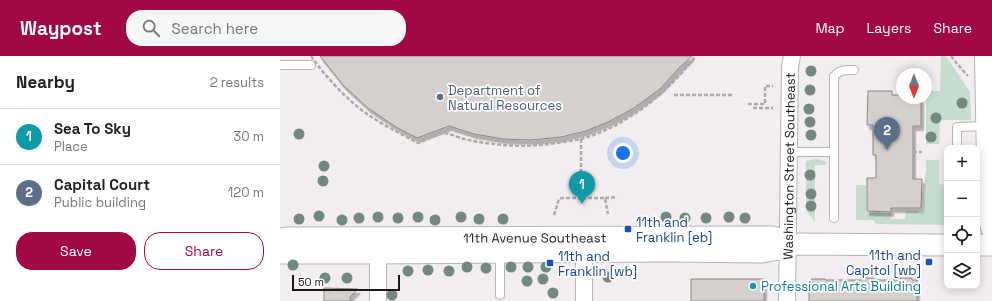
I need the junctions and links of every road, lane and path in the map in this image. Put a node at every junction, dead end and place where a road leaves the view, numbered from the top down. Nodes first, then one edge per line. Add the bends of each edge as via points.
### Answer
1 (311, 56) edge
2 (694, 56) edge
3 (792, 56) edge
4 (951, 56) edge
5 (986, 56) edge
6 (280, 65) edge
7 (311, 65) dead end
8 (854, 70) dead end
9 (970, 78) dead end
10 (773, 86) dead end
11 (674, 95) dead end
12 (733, 95) dead end
13 (748, 104) dead end
14 (753, 108) dead end
15 (773, 108) dead end
16 (987, 126) junction
17 (581, 139) junction
18 (957, 145) edge
19 (789, 152) junction
20 (834, 152) junction
21 (913, 152) dead end
22 (922, 152) dead end
23 (617, 197) dead end
24 (581, 198) junction
25 (605, 198) junction
26 (608, 214) dead end
27 (554, 215) dead end
28 (834, 218) dead end
29 (992, 227) edge
30 (282, 241) edge
31 (788, 244) junction
32 (944, 245) edge
33 (980, 245) edge
34 (992, 245) edge
35 (500, 252) junction
36 (584, 252) junction
37 (378, 253) junction
38 (500, 295) dead end
39 (378, 301) edge
40 (584, 301) edge
41 (787, 301) edge

1 - 17 path, bridge via 337,87 366,113 418,143 444,133 493,144 522,146
2 - 17 path, bridge via 667,89 636,113 622,122
3 - 19 street, Washington Street Southeast
4 - 9 path
5 - 16 main road
6 - 7 lane
8 - 20 lane via 843,70 834,76
10 - 13 path via 765,86 765,104
11 - 12 path
14 - 15 path
16 - 18 lane via 957,126
16 - 29 main road via 985,178
17 - 24 path
19 - 20 lane
19 - 31 street, Washington Street Southeast
20 - 28 lane
21 - 22 path
23 - 25 path
24 - 25 path
24 - 27 path via 559,199
25 - 26 path
30 - 31 street, 11th Avenue Southeast via 772,237 781,238
30 - 37 street, 11th Avenue Southeast
31 - 32 street, 11th Avenue Southeast
31 - 36 street, 11th Avenue Southeast via 779,249 762,252
31 - 41 street, Washington Street Southeast
33 - 34 street
35 - 36 street, 11th Avenue Southeast
35 - 37 street, 11th Avenue Southeast
35 - 38 lane
36 - 40 street
37 - 39 street

